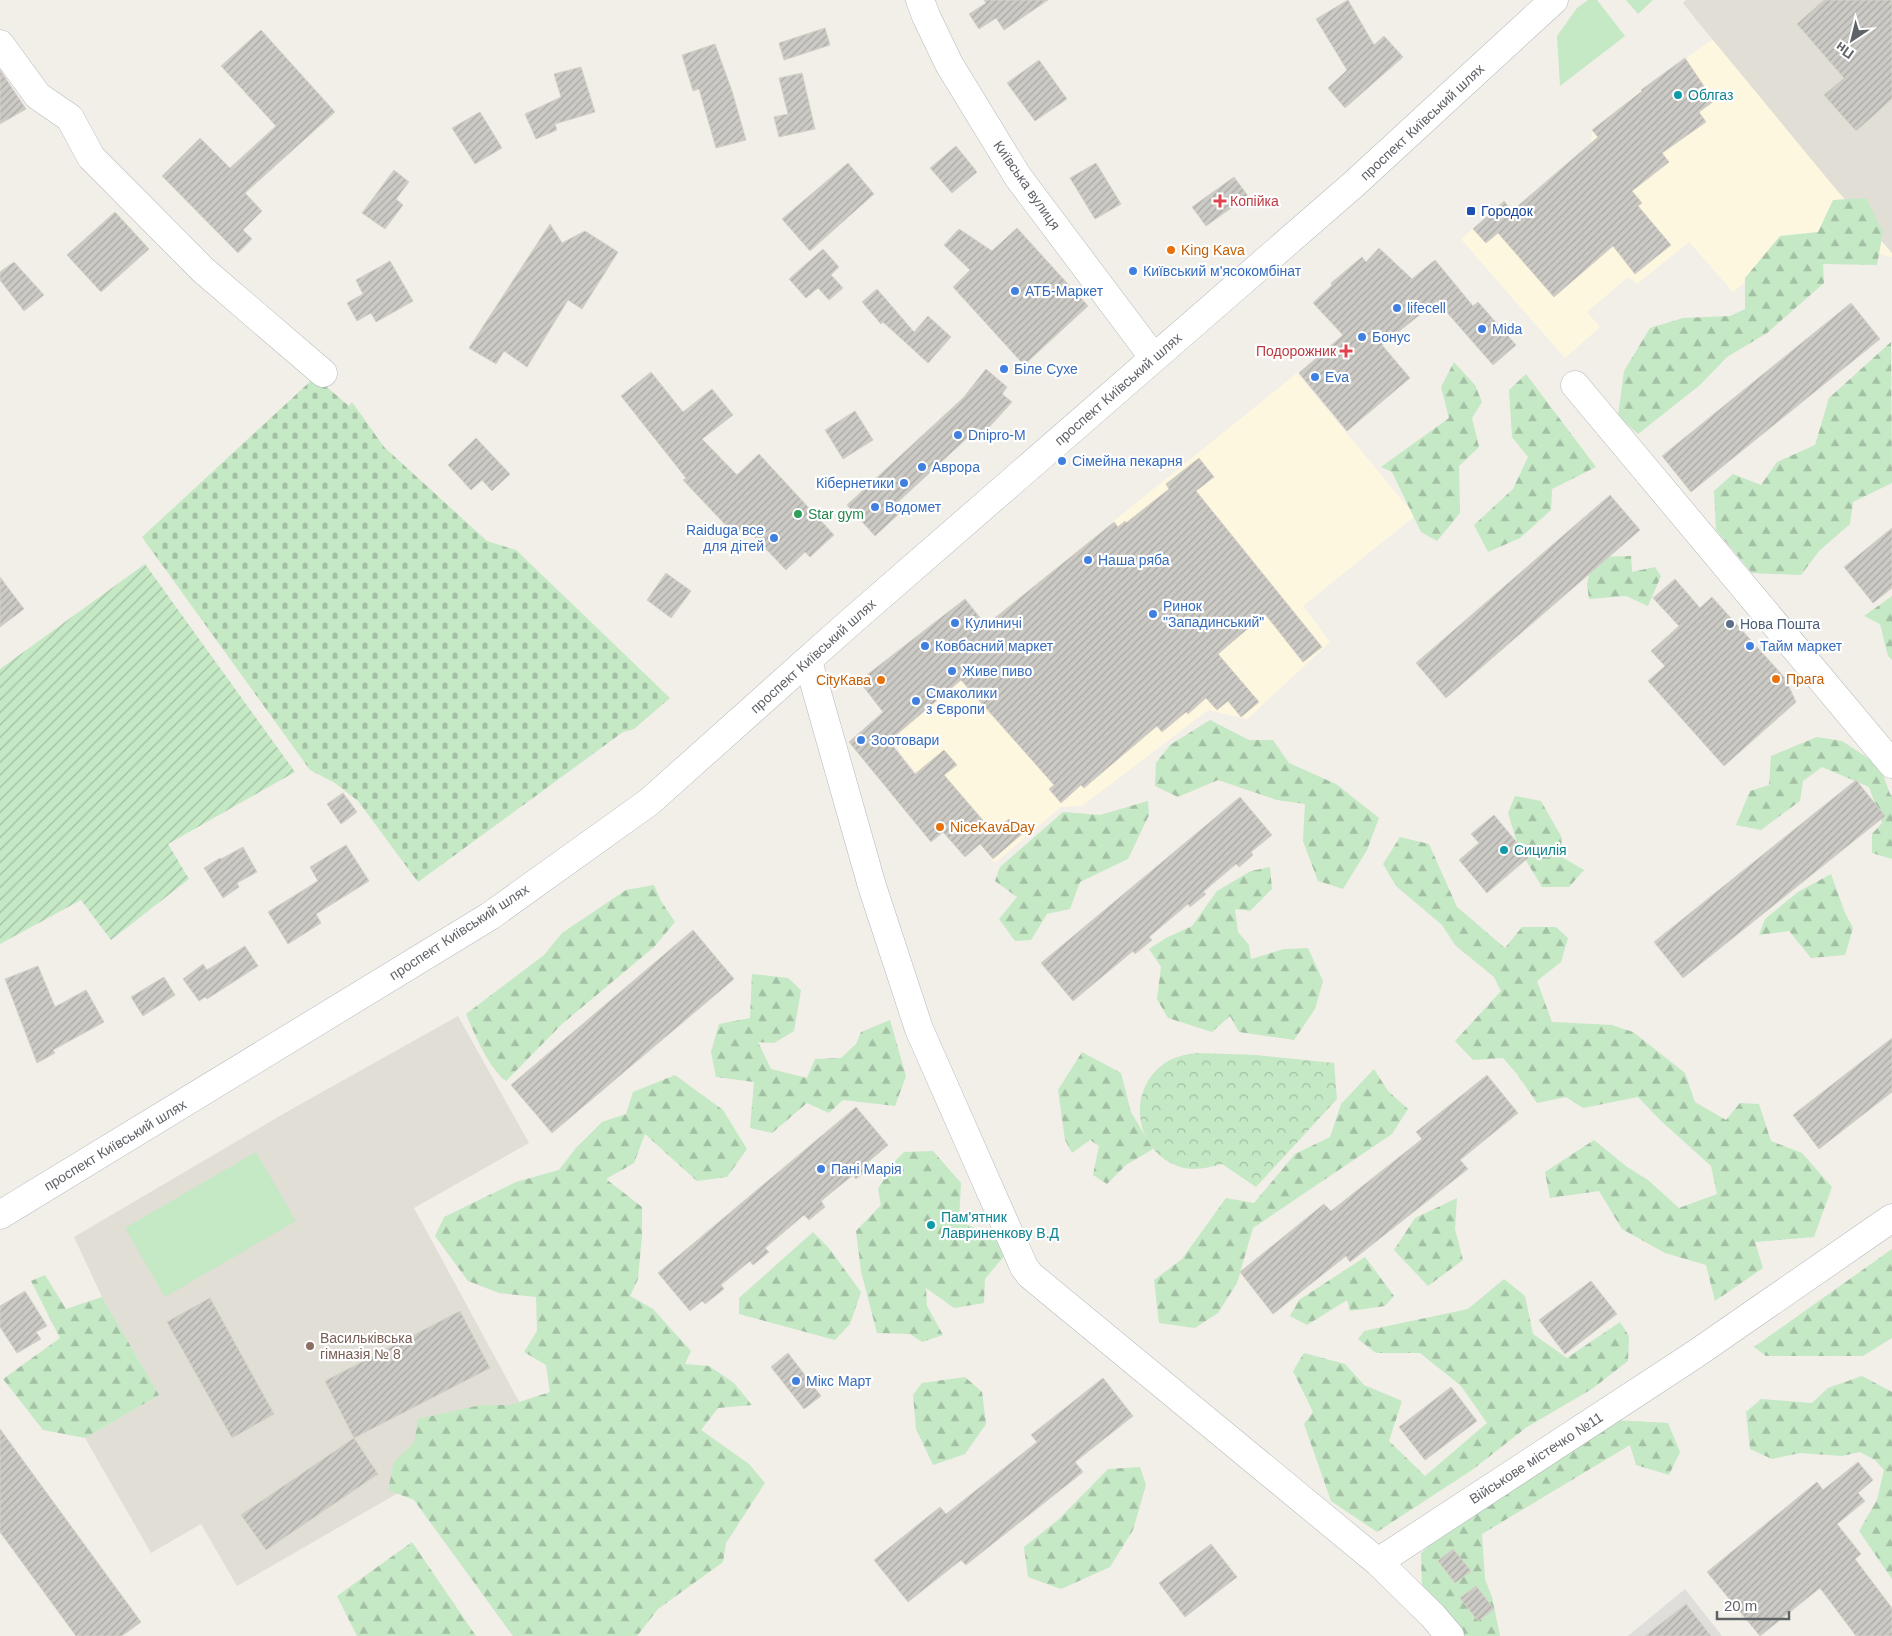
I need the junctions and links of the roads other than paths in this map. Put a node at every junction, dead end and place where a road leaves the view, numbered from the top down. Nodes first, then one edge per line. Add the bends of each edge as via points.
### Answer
1 (920, 0) edge
2 (1554, 0) edge
3 (0, 44) edge
4 (1154, 358) junction
5 (323, 373) dead end
6 (1574, 385) dead end
7 (808, 661) junction
8 (1892, 764) edge
9 (0, 1215) edge
10 (1892, 1218) edge
11 (1378, 1562) junction
12 (1450, 1636) edge

1 - 4 street, Київська вулиця via 949,64 1018,177
2 - 4 street, проспект Київський шлях via 1354,184
3 - 5 street via 38,96 70,118 91,157 203,270
4 - 7 street, проспект Київський шлях
6 - 8 street
7 - 9 street, проспект Київський шлях via 649,802 490,916
7 - 11 street via 872,886 919,1029 1024,1267
10 - 11 street, Військове містечко №11 via 1694,1355
11 - 12 street

